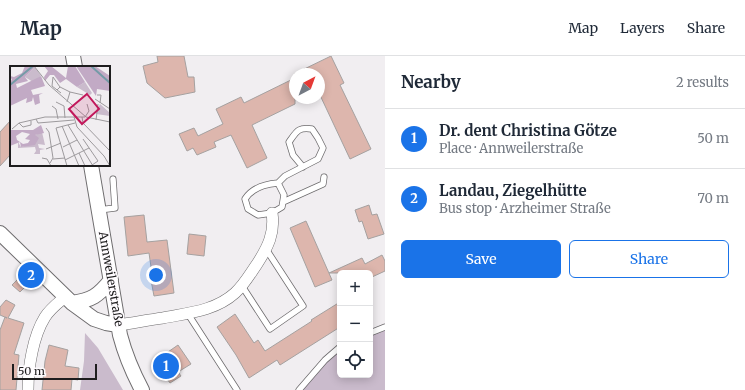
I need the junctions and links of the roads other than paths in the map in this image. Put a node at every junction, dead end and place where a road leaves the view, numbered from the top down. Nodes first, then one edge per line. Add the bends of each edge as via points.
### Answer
1 (73, 56) edge
2 (75, 66) edge
3 (91, 166) edge
4 (302, 167) junction
5 (324, 177) dead end
6 (113, 179) dead end
7 (278, 183) junction
8 (283, 202) junction
9 (99, 210) junction
10 (272, 213) junction
11 (0, 233) edge
12 (266, 249) junction
13 (111, 280) junction
14 (242, 286) junction
15 (68, 300) junction
16 (188, 314) junction
17 (118, 325) junction
18 (385, 327) edge
19 (373, 332) edge
20 (337, 349) edge
21 (28, 390) edge
22 (142, 390) edge
23 (237, 390) edge
24 (299, 390) edge

1 - 2 street
3 - 9 street, Annweilerstraße
4 - 4 lane via 318,159 323,148 312,130 304,128 297,130 289,142 293,155
4 - 7 lane
5 - 8 lane via 323,184
6 - 9 lane via 115,208
7 - 8 lane via 284,195
7 - 10 lane via 268,184 249,193 245,199 248,209 258,215
8 - 10 lane via 282,207
9 - 13 street, Annweilerstraße
10 - 12 street via 271,238
11 - 15 street
12 - 14 street
12 - 14 lane via 303,306 270,329
13 - 15 street via 94,297
13 - 17 street, Annweilerstraße
14 - 16 street via 218,305
15 - 17 street via 94,319
15 - 21 street via 48,314 38,333 33,349
16 - 17 street
16 - 23 lane
17 - 22 street, Annweilerstraße via 122,345
18 - 19 lane
20 - 24 lane

